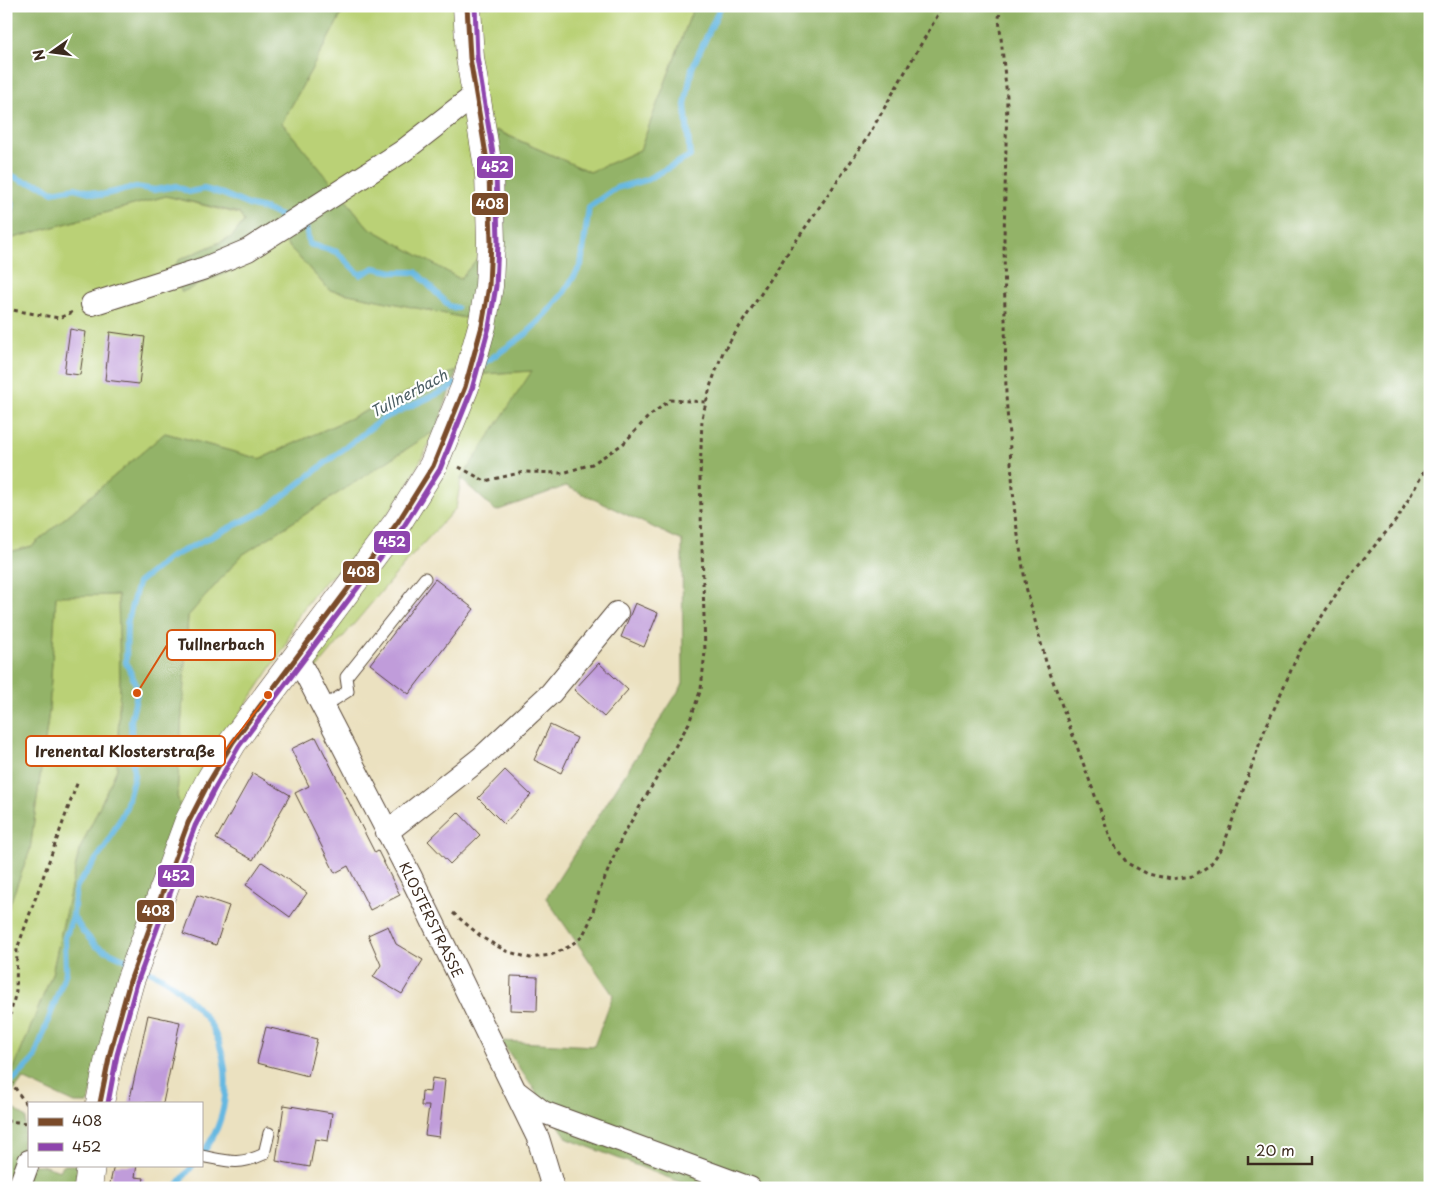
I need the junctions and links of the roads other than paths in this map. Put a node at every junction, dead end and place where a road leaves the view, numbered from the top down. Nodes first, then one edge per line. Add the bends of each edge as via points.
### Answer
1 (467, 6) edge
2 (475, 95) junction
3 (92, 304) road end
4 (425, 578) dead end
5 (617, 613) dead end
6 (297, 657) junction
7 (323, 707) junction
8 (387, 832) junction
9 (514, 1090) junction
10 (100, 1102) edge
11 (269, 1133) dead end
12 (205, 1157) edge
13 (28, 1164) edge
14 (91, 1166) edge
15 (19, 1188) edge
16 (88, 1188) edge
17 (553, 1188) edge
18 (750, 1188) edge

1 - 2 street
2 - 3 street via 403,151 248,250 205,268
2 - 6 street via 489,173 489,286 476,352 450,423 444,466
4 - 7 lane via 346,677 348,691
5 - 8 street via 552,693 481,758
6 - 7 street, KLOSTERSTRASSE
6 - 10 street via 233,742 188,823 130,981
7 - 8 street, KLOSTERSTRASSE
8 - 9 street, KLOSTERSTRASSE
9 - 17 street, KLOSTERSTRASSE via 538,1138
9 - 18 street via 544,1112
11 - 12 lane via 264,1154 252,1160 234,1163
13 - 15 street
14 - 16 street

